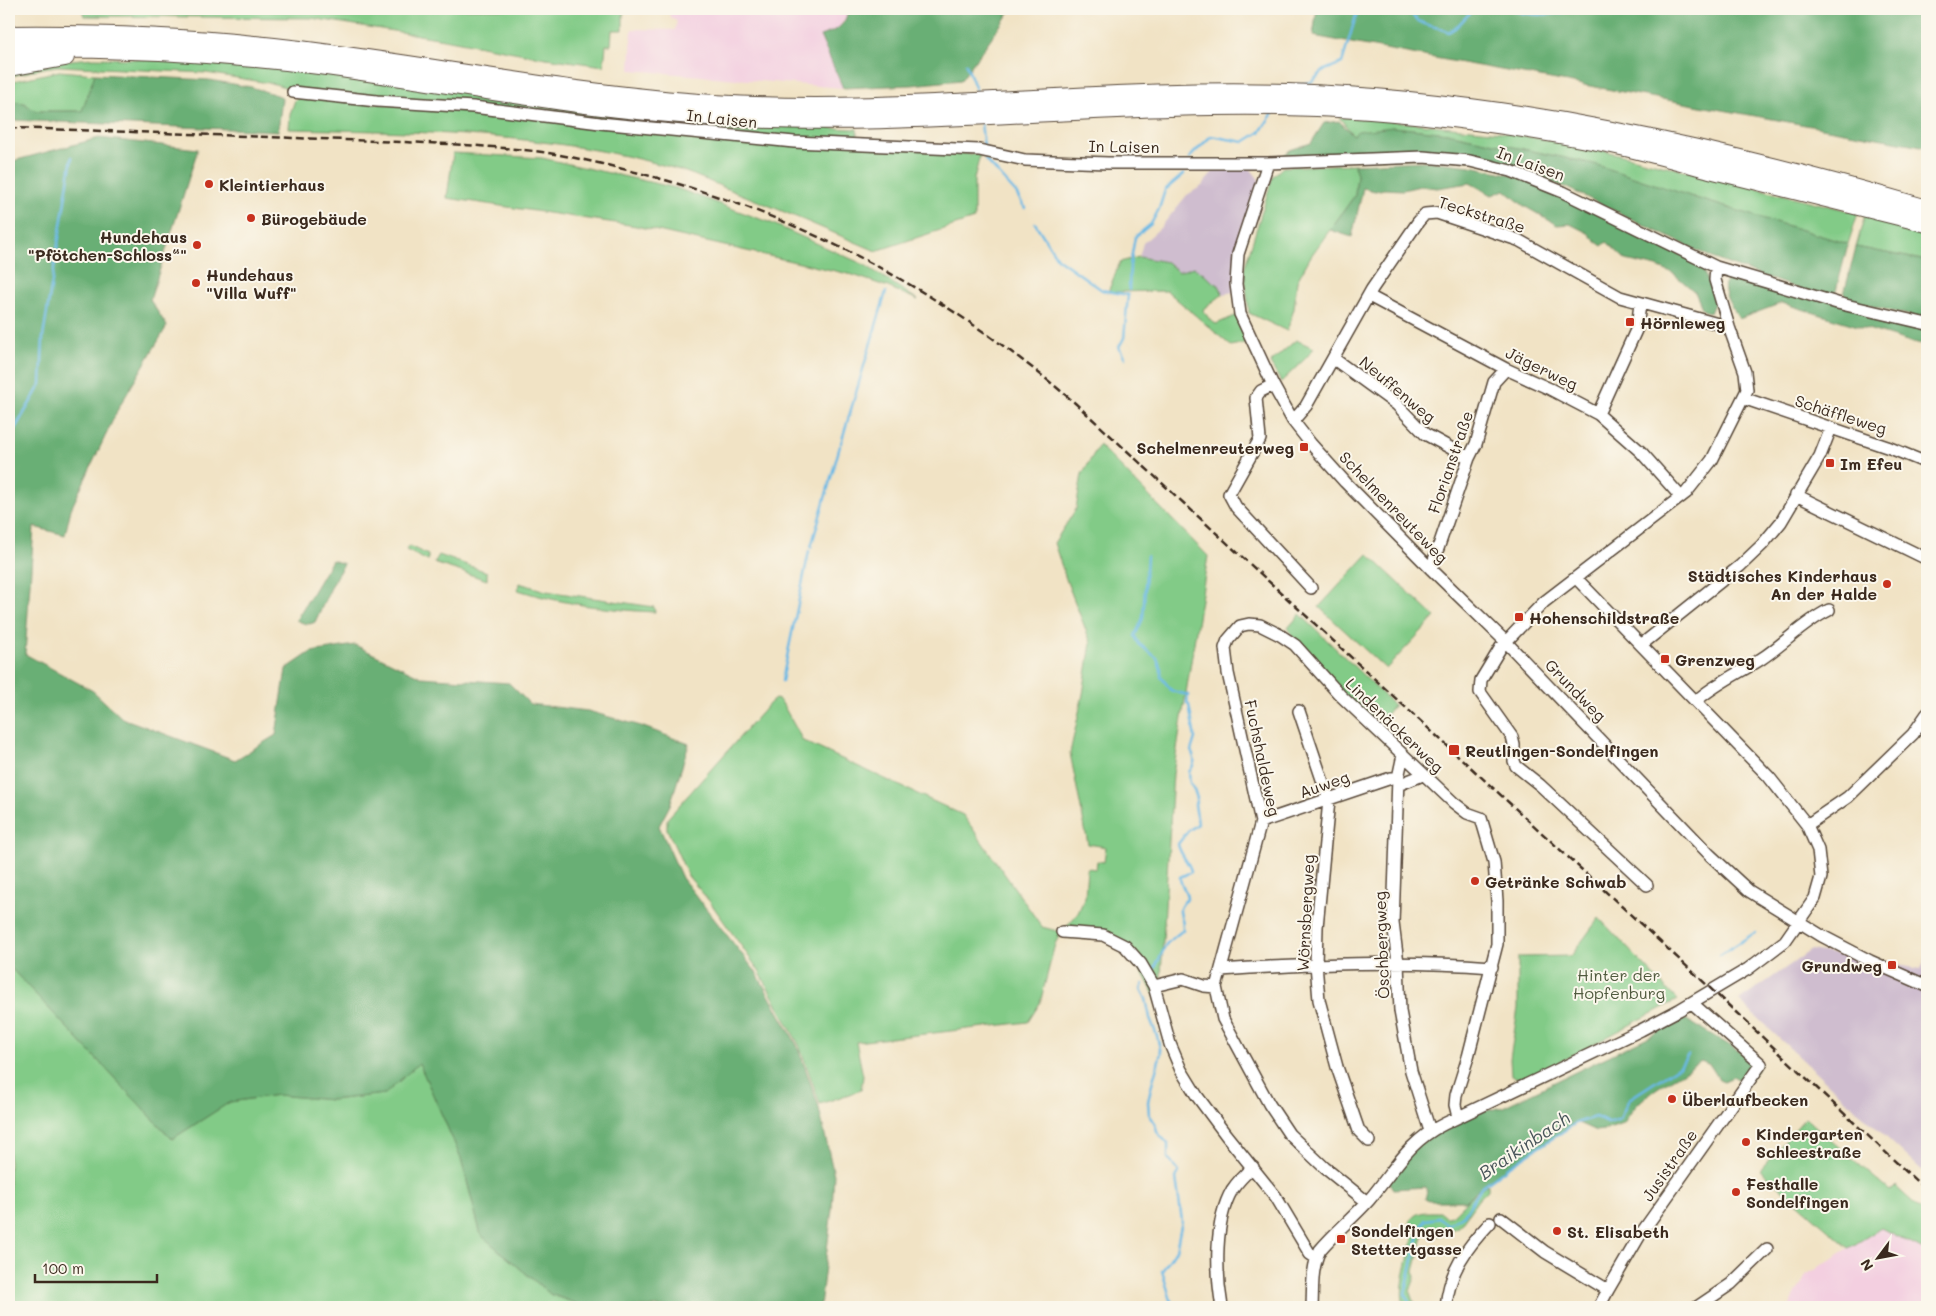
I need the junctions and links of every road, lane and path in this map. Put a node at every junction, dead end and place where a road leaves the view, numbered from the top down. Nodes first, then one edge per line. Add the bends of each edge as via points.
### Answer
1 (9, 35) edge
2 (9, 48) edge
3 (170, 51) junction
4 (9, 67) edge
5 (293, 92) dead end
6 (1344, 102) junction
7 (959, 110) junction
8 (1268, 163) junction
9 (1927, 209) edge
10 (1927, 222) edge
11 (1716, 267) junction
12 (1369, 296) junction
13 (1640, 304) junction
14 (1927, 324) edge
15 (1729, 327) junction
16 (1334, 359) junction
17 (1506, 369) junction
18 (1273, 385) junction
19 (1743, 398) junction
20 (1598, 414) junction
21 (1293, 421) junction
22 (1831, 428) junction
23 (1469, 458) junction
24 (1927, 463) edge
25 (1796, 495) junction
26 (1681, 498) junction
27 (1927, 559) edge
28 (1431, 569) junction
29 (1576, 578) junction
30 (1311, 588) dead end
31 (1830, 610) dead end
32 (1506, 641) junction
33 (1295, 645) joint
34 (1641, 645) junction
35 (1696, 701) junction
36 (1299, 711) dead end
37 (1927, 714) edge
38 (1403, 755) junction
39 (1423, 775) junction
40 (1398, 781) junction
41 (1329, 800) junction
42 (1261, 822) junction
43 (1807, 825) junction
44 (1647, 885) dead end
45 (1799, 922) junction
46 (1062, 932) dead end
47 (1398, 963) junction
48 (1316, 964) junction
49 (1492, 967) junction
50 (1221, 970) junction
51 (1154, 986) junction
52 (1927, 986) edge
53 (1216, 988) junction
54 (1692, 1002) junction
55 (1458, 1117) junction
56 (1430, 1131) junction
57 (1369, 1141) dead end
58 (1253, 1167) junction
59 (1368, 1202) junction
60 (1767, 1249) dead end
61 (1316, 1258) junction
62 (1608, 1290) junction
63 (1222, 1307) edge
64 (1312, 1307) edge
65 (1446, 1307) edge
66 (1600, 1307) edge
67 (1697, 1307) edge

1 - 7 highway via 129,36 252,44 673,101
2 - 3 highway
3 - 4 highway via 141,56 69,56
3 - 7 highway via 316,65 572,102 681,114 821,120
5 - 8 street, In Laisen via 473,107 794,142 979,150 1025,160
6 - 7 highway via 1242,99 1163,107
6 - 9 highway via 1401,99 1490,109 1603,129 1748,161
6 - 10 highway via 1599,141
8 - 11 street, In Laisen via 1423,157 1470,160 1511,171 1562,192
8 - 18 street, Schelmenreuteweg via 1238,254 1236,284 1240,314
11 - 14 street, In Laisen via 1837,303
11 - 15 street via 1715,280
12 - 13 street, Teckstraße via 1418,222 1425,214 1437,213 1518,240 1620,298
12 - 16 street, Teckstraße
12 - 17 street, Jägerweg
13 - 15 street, Teckstraße
13 - 20 street via 1637,328
15 - 19 street via 1745,372
16 - 21 street, Teckstraße via 1306,406
16 - 23 street, Neuffenweg via 1396,404 1425,434
17 - 20 street, Jägerweg
17 - 23 street, Florianstraße via 1494,382
18 - 21 street, Schelmenreuteweg
18 - 30 street via 1261,391 1256,398 1260,439 1230,494 1236,507
19 - 22 street, Schäffleweg
19 - 26 street via 1712,460
20 - 26 street, Jägerweg via 1641,452
21 - 28 street, Schelmenreuteweg via 1345,482
22 - 24 street, Schäffleweg
22 - 25 street via 1820,456
23 - 28 street, Florianstraße
25 - 27 street
25 - 34 street via 1781,522 1740,566
26 - 29 street
28 - 32 street, Schelmenreuteweg
29 - 32 street via 1531,613
29 - 34 street
31 - 35 street via 1818,615 1762,658
32 - 44 street via 1487,668 1480,692 1512,737 1516,766
32 - 45 street, Grundweg via 1710,856 1749,891
33 - 38 street, Lindenäckerweg via 1340,695
33 - 42 street, Fuchshaldeweg via 1269,628 1249,624 1235,631 1225,648
34 - 35 street
35 - 43 street via 1769,777
36 - 41 street, Wörnsbergweg
37 - 43 street via 1913,734 1848,797
38 - 39 street, Lindenäckerweg
38 - 40 street, Öschbergweg
39 - 40 street, Auweg
39 - 49 street, Lindenäckerweg via 1467,813 1482,818 1491,846 1495,877 1497,944
40 - 41 street, Auweg via 1391,778
40 - 47 street, Öschbergweg via 1393,923
41 - 42 street, Auweg
41 - 48 street, Wörnsbergweg
42 - 50 street, Fuchshaldeweg
43 - 45 street via 1818,850 1821,877 1815,898
45 - 52 street, Grundweg via 1870,961
45 - 54 street via 1769,955
46 - 51 street via 1103,935 1125,946
47 - 48 street
47 - 49 street
47 - 56 street, Öschbergweg via 1400,1011 1411,1071
48 - 50 street
48 - 57 street, Wörnsbergweg via 1319,1000 1336,1067 1359,1131
49 - 55 street via 1456,1095
50 - 53 street, Fuchshaldeweg
51 - 53 street via 1183,979
51 - 58 street via 1170,1044 1181,1070 1197,1096
53 - 59 street, Fuchshaldeweg via 1223,1019 1289,1134
54 - 55 street
54 - 62 street, Jusistraße via 1761,1064 1640,1235
55 - 56 street
56 - 59 street via 1409,1149
58 - 61 street via 1276,1197 1310,1254
58 - 63 street via 1233,1188 1220,1224 1218,1287
59 - 61 street via 1328,1240
60 - 67 street via 1731,1284
61 - 64 street
62 - 65 street via 1496,1220 1471,1243 1458,1262
62 - 66 street, Jusistraße

